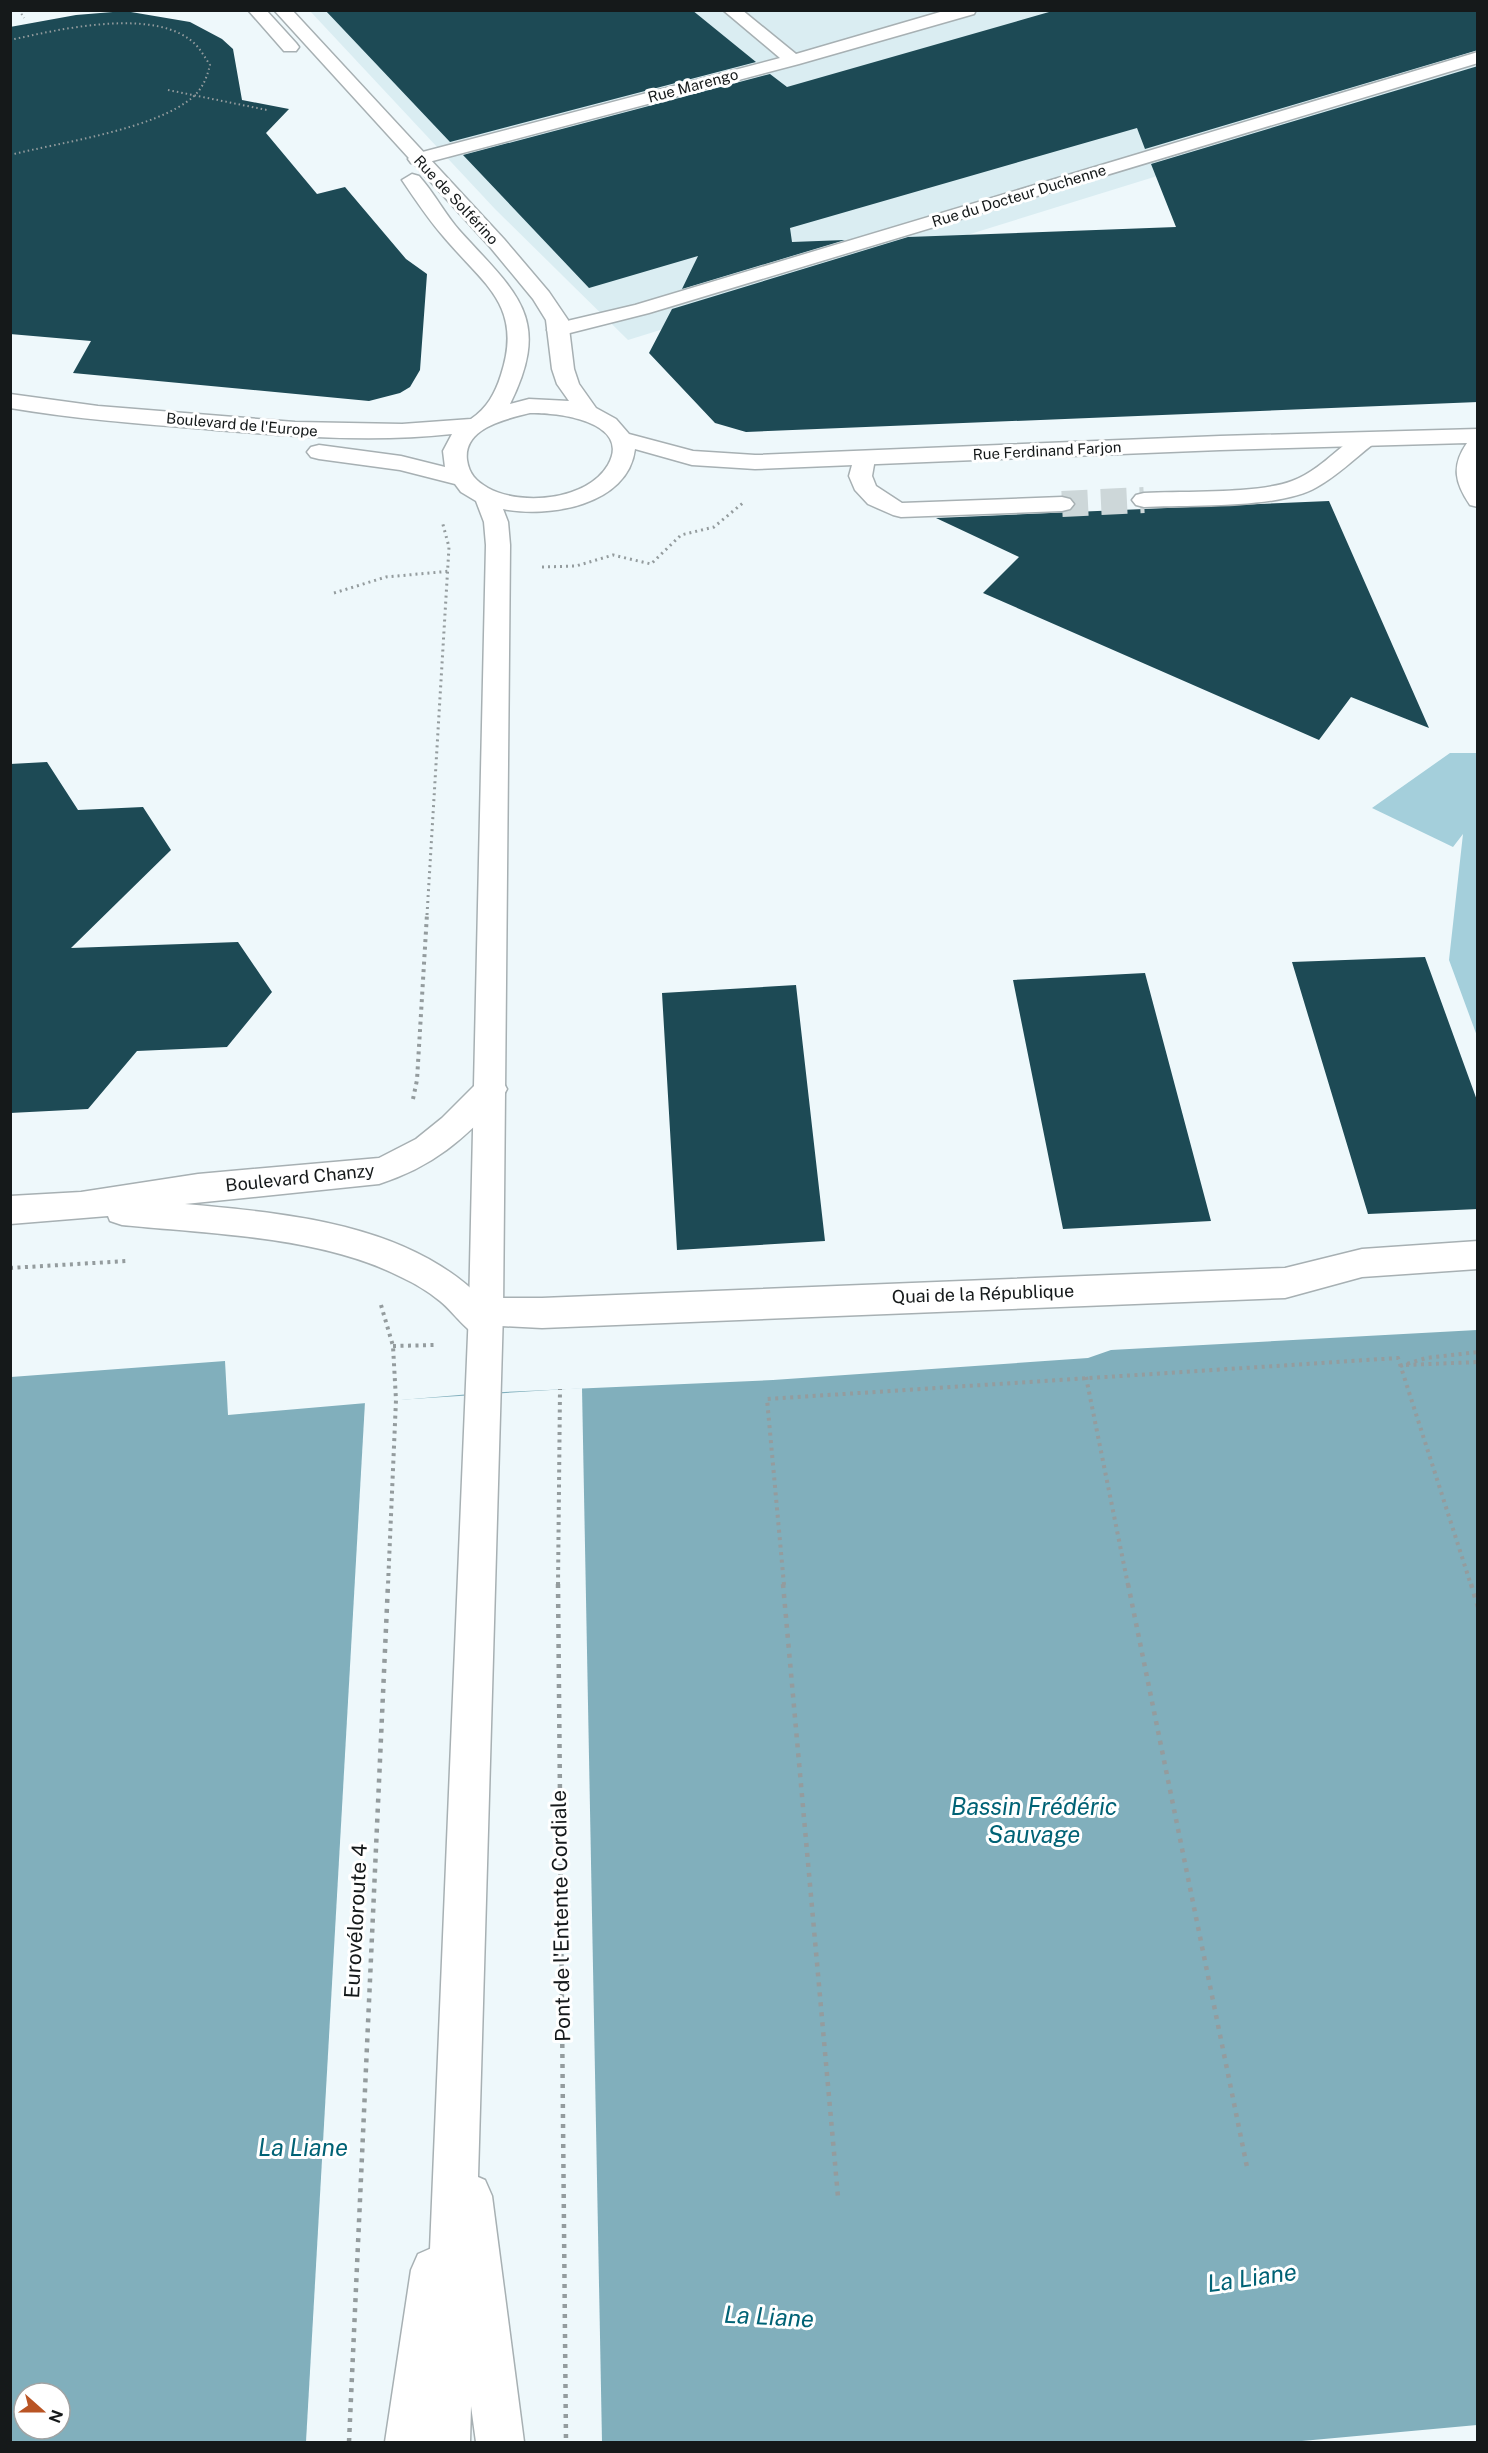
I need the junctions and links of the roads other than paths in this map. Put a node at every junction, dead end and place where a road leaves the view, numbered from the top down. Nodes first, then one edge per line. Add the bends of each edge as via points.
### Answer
1 (256, 10) edge
2 (282, 10) edge
3 (730, 10) edge
4 (968, 10) edge
5 (1478, 57) edge
6 (302, 60) dead end
7 (793, 60) junction
8 (409, 163) junction
9 (558, 330) junction
10 (10, 401) edge
11 (588, 413) junction
12 (484, 420) junction
13 (10, 421) edge
14 (1478, 436) edge
15 (620, 438) junction
16 (1364, 440) junction
17 (1478, 444) edge
18 (863, 459) junction
19 (458, 478) junction
20 (487, 499) junction
21 (1144, 500) tunnel mouth
22 (1478, 500) edge
23 (1062, 504) tunnel mouth
24 (491, 1089) junction
25 (81, 1206) junction
26 (10, 1210) edge
27 (1478, 1255) edge
28 (486, 1318) junction
29 (456, 2111) junction
30 (409, 2442) edge
31 (446, 2442) edge
32 (500, 2442) edge

1 - 6 main road
2 - 8 main road, Rue de Solférino
3 - 7 main road
4 - 7 main road, Rue Marengo
5 - 9 main road, Rue du Docteur Duchenne via 642,309
7 - 8 main road, Rue Marengo
8 - 9 main road, Rue de Solférino via 534,286 552,309
8 - 12 main road, Rue de Solférino via 449,231 502,290 517,313 521,336 514,370
9 - 11 main road, Rue de Solférino via 562,369
10 - 12 main road, Boulevard de l'Europe via 69,410 323,432 394,433
11 - 12 main road via 542,405 517,408
11 - 15 main road via 608,424
12 - 19 main road via 459,439 452,454
13 - 19 main road, Boulevard de l'Europe via 363,457 401,462
14 - 16 main road, Rue Ferdinand Farjon
15 - 18 main road, Rue Ferdinand Farjon via 710,460
15 - 20 main road via 618,469 606,483 587,495 537,506
16 - 18 main road, Rue Ferdinand Farjon
16 - 21 main road via 1297,488 1265,494
17 - 22 main road via 1469,454 1466,474
18 - 23 main road via 861,479 870,493 883,504 901,510
19 - 20 main road
20 - 24 main road via 496,522 498,568
24 - 25 main road, Boulevard Chanzy via 435,1145 396,1166 340,1177 198,1188
24 - 28 main road
25 - 26 main road, Boulevard Chanzy
25 - 28 main road, Boulevard Chanzy via 319,1236 384,1254 447,1287
27 - 28 main road, Quai de la République via 1362,1263 1285,1283
28 - 29 main road
29 - 30 main road
29 - 31 main road
29 - 32 main road

